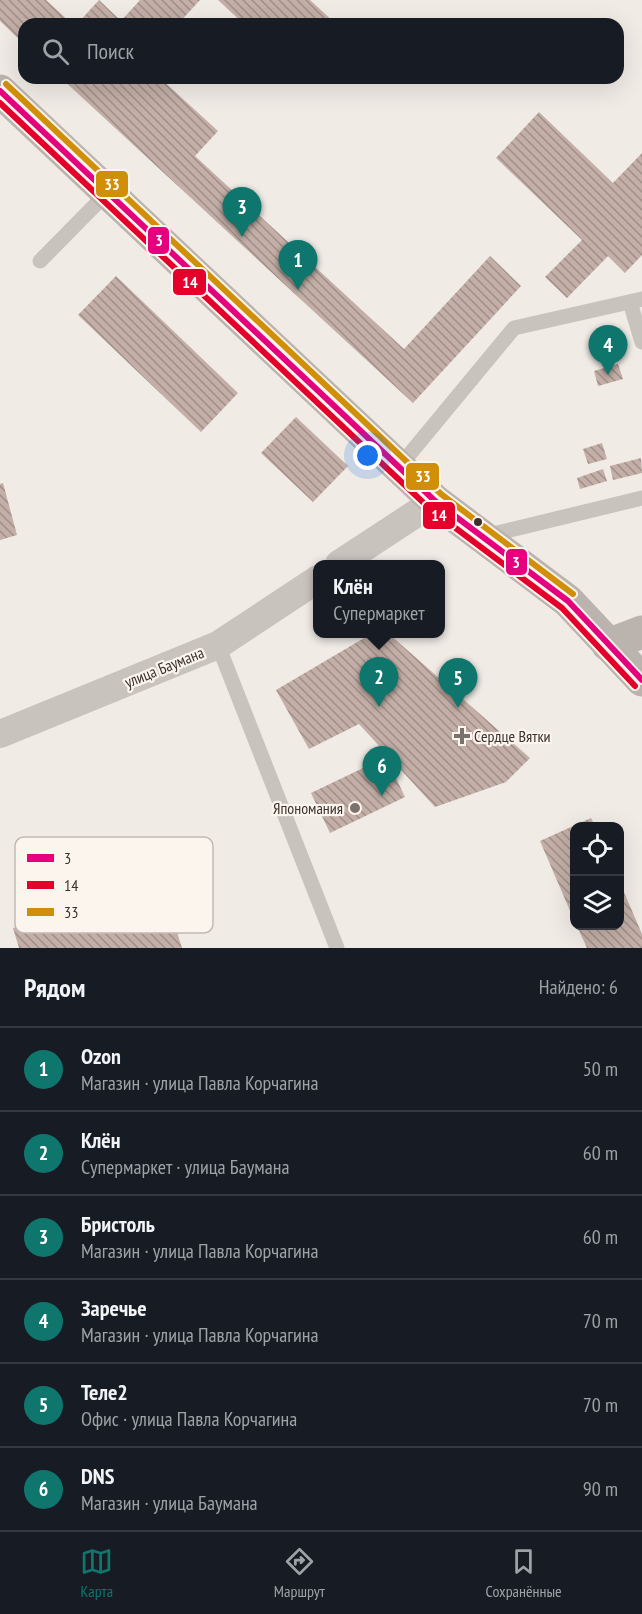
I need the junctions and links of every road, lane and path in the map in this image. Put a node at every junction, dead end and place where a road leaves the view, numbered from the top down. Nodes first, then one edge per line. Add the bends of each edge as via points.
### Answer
1 (0, 91) edge
2 (108, 192) junction
3 (40, 261) dead end
4 (636, 300) edge
5 (642, 342) edge
6 (399, 467) junction
7 (642, 498) edge
8 (435, 501) junction
9 (482, 537) junction
10 (345, 560) edge
11 (313, 582) edge
12 (642, 632) edge
13 (218, 645) junction
14 (608, 645) junction
15 (642, 680) edge
16 (0, 734) edge
17 (337, 948) edge

1 - 2 main road
2 - 3 lane
2 - 6 main road
4 - 5 lane
4 - 6 lane via 514,328
6 - 8 main road
7 - 9 lane
8 - 9 main road
8 - 10 street
9 - 14 main road via 568,601
11 - 13 street, улица Баумана
12 - 14 main road
13 - 16 street, улица Баумана
13 - 17 lane
14 - 15 main road

